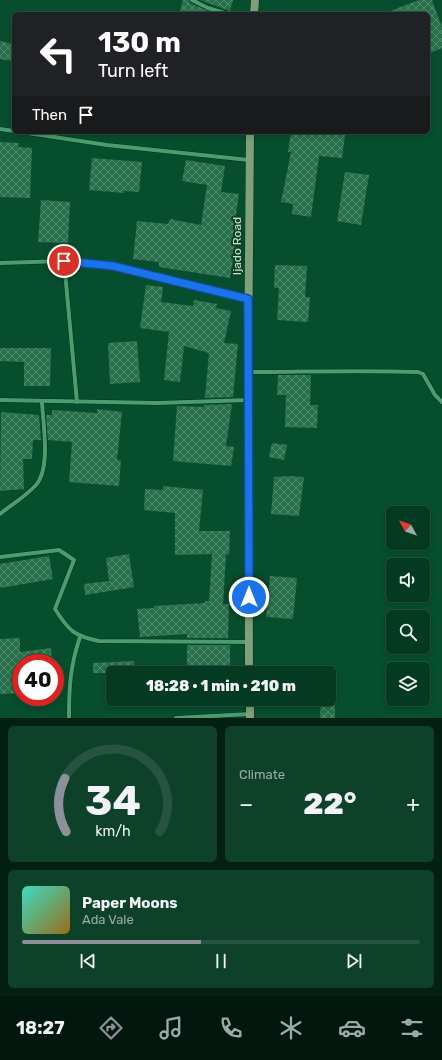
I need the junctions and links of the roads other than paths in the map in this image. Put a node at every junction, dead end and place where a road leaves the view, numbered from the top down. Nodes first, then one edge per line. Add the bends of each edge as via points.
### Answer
1 (192, 0) edge
2 (255, 0) edge
3 (221, 12) edge
4 (254, 12) edge
5 (0, 129) edge
6 (12, 131) edge
7 (34, 134) edge
8 (250, 134) edge
9 (249, 160) junction
10 (64, 261) junction
11 (0, 264) edge
12 (248, 299) junction
13 (248, 372) junction
14 (0, 400) edge
15 (248, 400) junction
16 (42, 402) junction
17 (77, 402) junction
18 (442, 402) edge
19 (0, 514) edge
20 (0, 557) edge
21 (80, 637) junction
22 (249, 642) junction
23 (249, 666) edge
24 (250, 716) edge
25 (70, 718) edge
26 (176, 718) edge

1 - 3 street
2 - 4 street
5 - 6 street
7 - 9 street via 107,145
8 - 9 street, Ijado Road
9 - 12 street, Ijado Road
10 - 11 street
10 - 12 street via 113,266
10 - 17 street
12 - 13 street, Ijado Road
13 - 15 street, Ijado Road
13 - 18 street via 418,372 424,374 435,395
14 - 16 street
15 - 17 street
15 - 22 street, Ijado Road
16 - 17 street
16 - 19 street via 45,463 43,474 23,498
20 - 21 street via 59,550 74,560 55,609 66,625
21 - 22 street via 99,641
21 - 25 street via 69,679
22 - 23 street, Ijado Road
24 - 26 street

